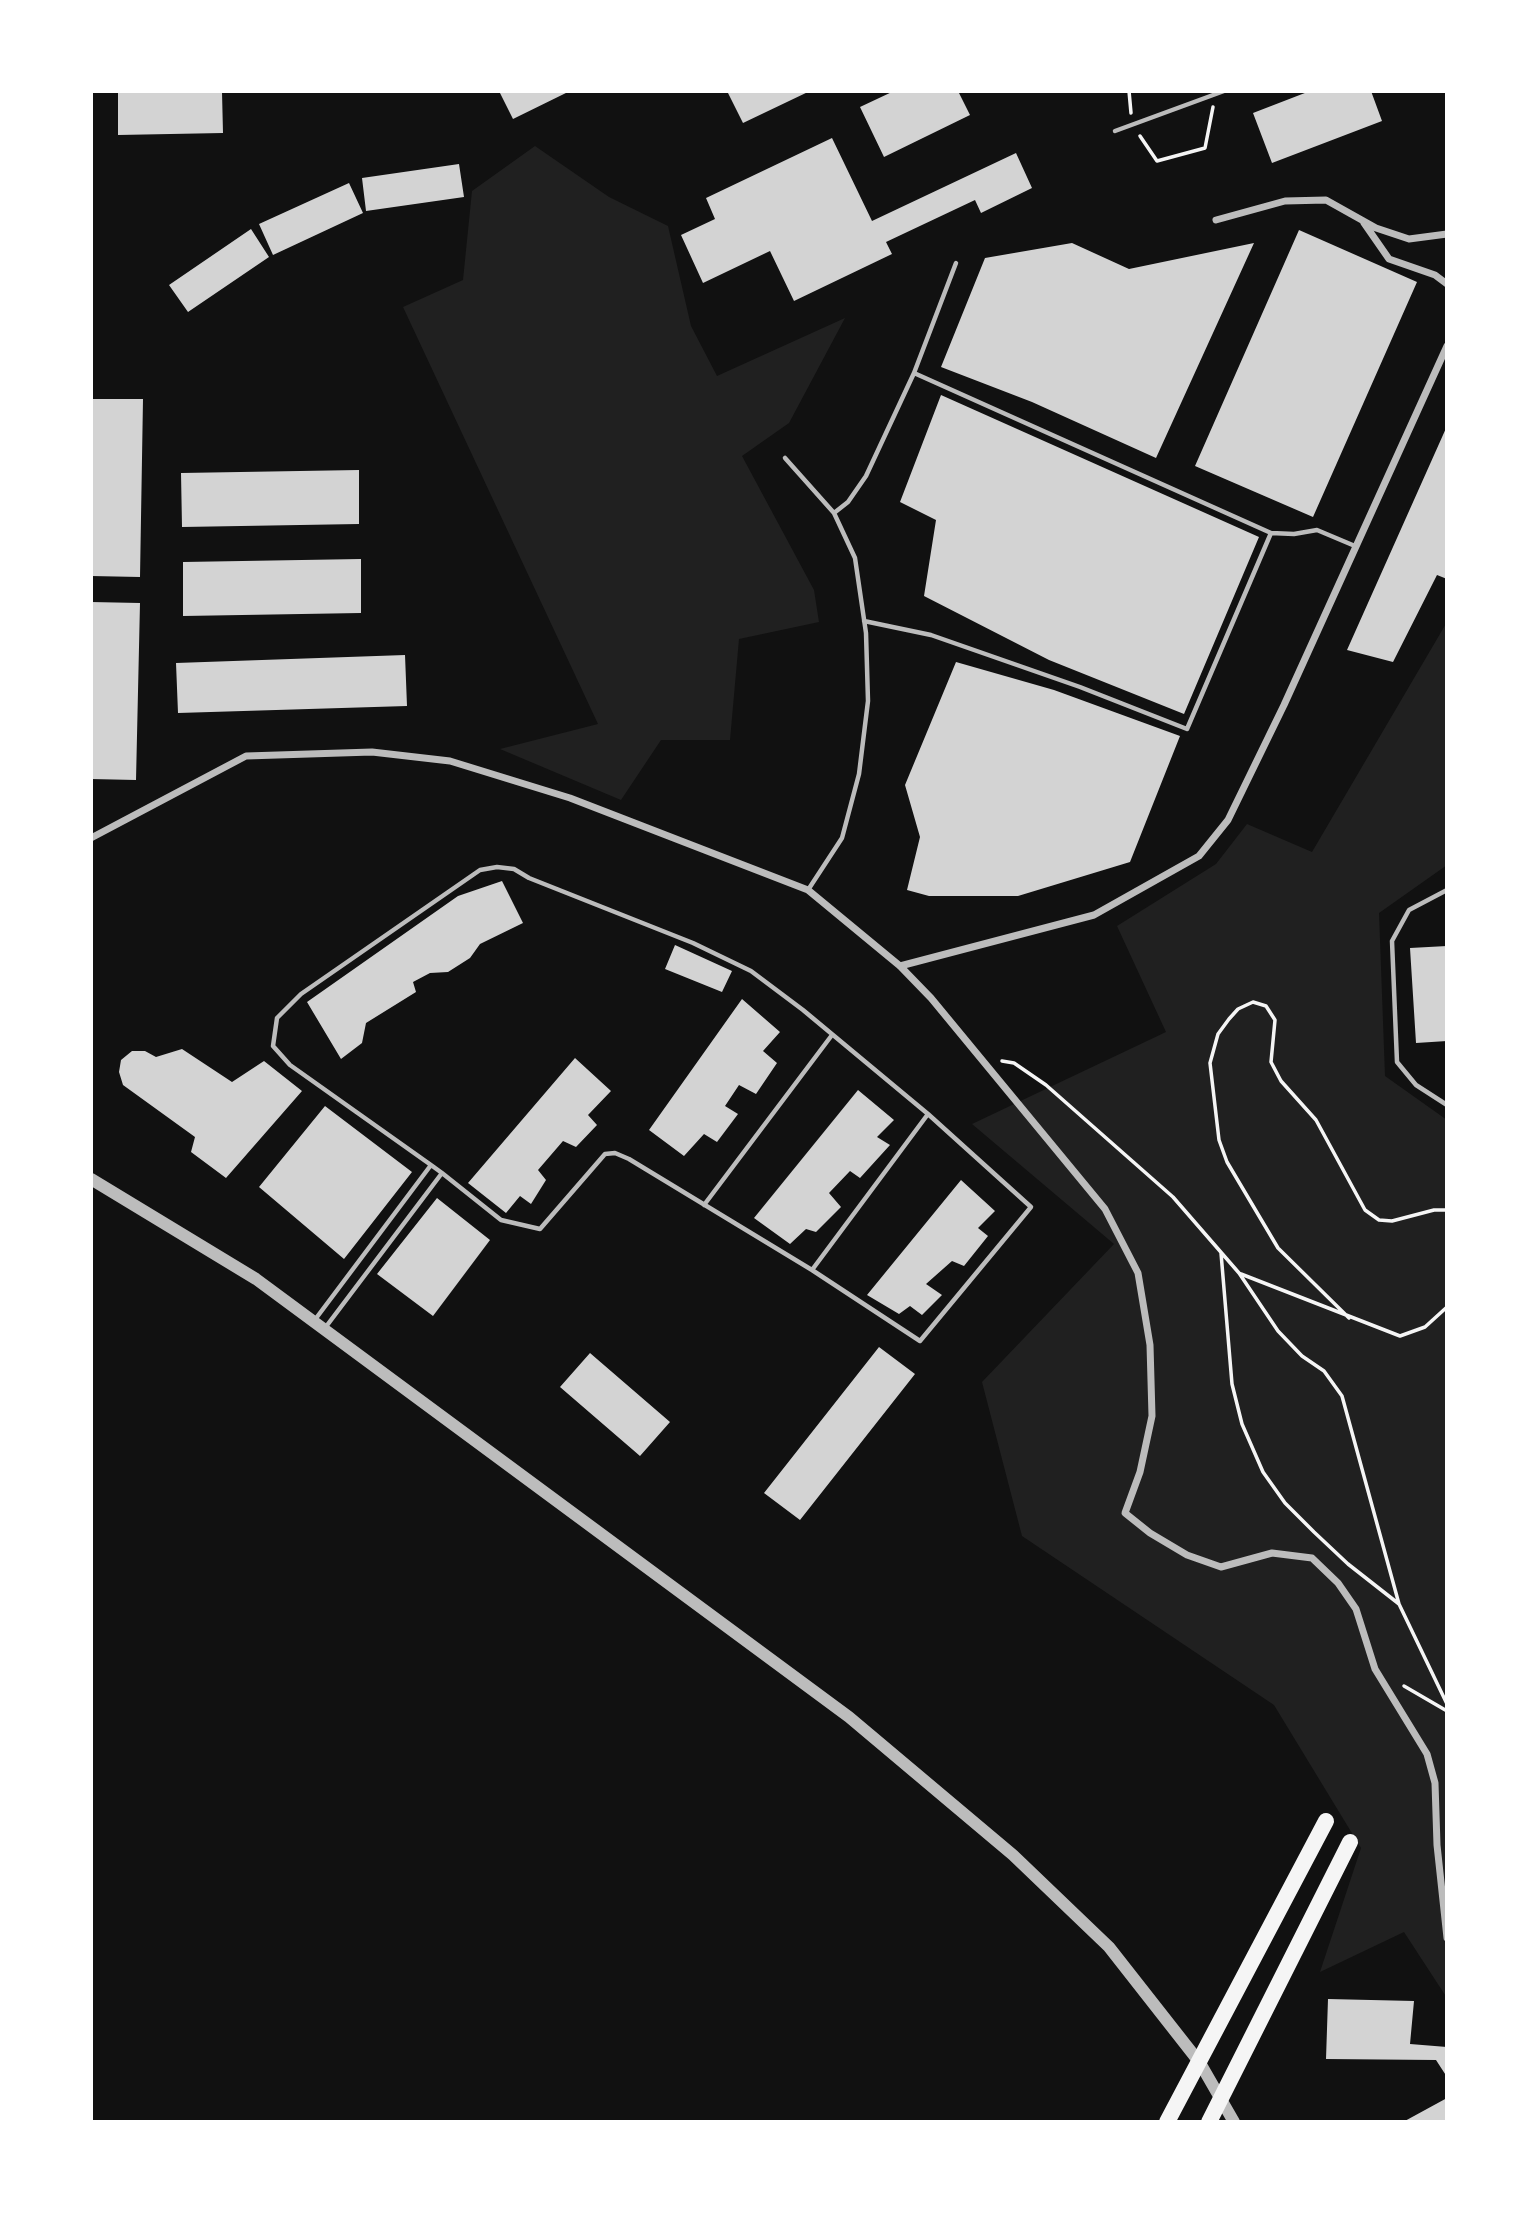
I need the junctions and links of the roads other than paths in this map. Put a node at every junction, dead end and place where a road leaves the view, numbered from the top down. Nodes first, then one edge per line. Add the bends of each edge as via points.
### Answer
1 (1224, 91) edge
2 (1115, 131) dead end
3 (1361, 219) junction
4 (1216, 220) dead end
5 (1447, 234) edge
6 (956, 262) dead end
7 (1447, 284) edge
8 (1447, 346) edge
9 (914, 373) junction
10 (785, 457) dead end
11 (834, 513) junction
12 (1271, 533) junction
13 (1356, 546) junction
14 (864, 621) junction
15 (91, 838) edge
16 (808, 890) junction
17 (1447, 890) edge
18 (900, 967) junction
19 (832, 1035) junction
20 (1447, 1105) edge
21 (928, 1114) junction
22 (431, 1165) junction
23 (442, 1173) junction
24 (91, 1179) edge
25 (704, 1205) junction
26 (812, 1270) junction
27 (319, 1325) junction
28 (1326, 1821) dead end
29 (1350, 1842) dead end
30 (1447, 1938) edge
31 (1200, 2063) junction
32 (1222, 2099) junction
33 (1167, 2122) edge
34 (1209, 2122) edge
35 (1234, 2122) edge

1 - 2 lane
3 - 4 street via 1326,200 1284,201
3 - 5 street via 1409,239
3 - 7 street via 1389,259 1435,275
6 - 9 lane
8 - 13 street
9 - 11 lane via 866,476
9 - 12 lane
10 - 11 lane
11 - 14 lane via 855,558
12 - 13 lane via 1317,530
12 - 14 lane via 1187,729 931,635
13 - 18 street via 1228,820 1199,856 1094,915
14 - 16 lane via 868,701 859,774 842,838
15 - 16 street via 246,756 372,752 450,761 556,794
16 - 18 street
17 - 20 lane via 1409,910 1392,941 1397,1062 1416,1085
18 - 30 street via 931,998 1105,1209 1138,1273 1150,1345 1152,1416 1125,1513 1186,1555 1221,1567 1272,1553 1312,1558 1356,1609 1376,1669 1427,1754 1435,1783
19 - 21 lane
19 - 22 lane via 751,971 693,943 514,869 480,870 301,994 277,1018 275,1027 272,1046 290,1065
19 - 25 lane
21 - 26 lane
21 - 26 lane via 1031,1207 920,1341
22 - 23 lane
22 - 27 lane
23 - 25 lane via 501,1220 540,1229 604,1154 629,1159
23 - 27 lane
24 - 27 street via 256,1279
25 - 26 lane
27 - 31 street via 849,1717 992,1838 1109,1947
28 - 31 main road
29 - 32 main road
31 - 32 street
31 - 33 main road
32 - 34 main road
32 - 35 street

